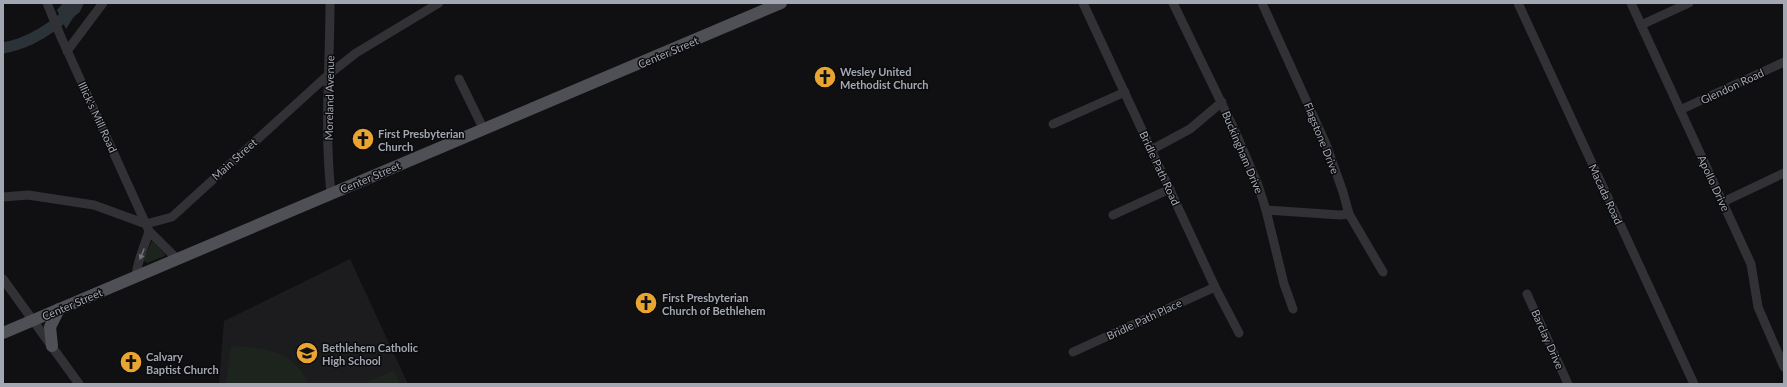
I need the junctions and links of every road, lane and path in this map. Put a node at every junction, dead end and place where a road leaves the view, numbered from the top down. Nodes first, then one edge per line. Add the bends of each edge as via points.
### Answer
1 (103, 3) edge
2 (330, 3) edge
3 (439, 3) edge
4 (781, 3) edge
5 (1083, 3) edge
6 (1173, 3) edge
7 (1262, 3) edge
8 (1518, 3) edge
9 (1631, 3) edge
10 (1690, 3) edge
11 (49, 7) edge
12 (1641, 25) junction
13 (67, 51) junction
14 (1784, 62) edge
15 (328, 75) junction
16 (459, 79) dead end
17 (1125, 92) junction
18 (1222, 102) junction
19 (1680, 110) junction
20 (1053, 124) dead end
21 (484, 130) junction
22 (1151, 150) junction
23 (1784, 173) edge
24 (1170, 189) junction
25 (331, 193) junction
26 (3, 197) edge
27 (1723, 202) junction
28 (1266, 210) junction
29 (1349, 214) junction
30 (1113, 215) dead end
31 (148, 227) junction
32 (177, 259) junction
33 (1383, 272) dead end
34 (136, 277) junction
35 (3, 278) edge
36 (1215, 287) junction
37 (1527, 294) dead end
38 (59, 309) junction
39 (1293, 309) dead end
40 (34, 320) junction
41 (1239, 333) dead end
42 (3, 334) edge
43 (52, 346) junction
44 (1074, 352) dead end
45 (1784, 367) edge
46 (80, 384) edge
47 (1568, 384) edge
48 (1694, 384) edge

1 - 13 street
2 - 15 street, Moreland Avenue
3 - 15 street, Main Street via 356,54
4 - 21 main road, Center Street
5 - 17 street, Bridle Path Road
6 - 18 street, Buckingham Drive
7 - 29 street, Flagstone Drive via 1326,144
8 - 48 street, Macada Road
9 - 12 street, Apollo Drive
10 - 12 street
11 - 13 street, Illick's Mill Road
12 - 19 street, Apollo Drive
13 - 31 street, Illick's Mill Road
14 - 19 street, Glendon Road
15 - 25 street, Moreland Avenue
15 - 31 street, Main Street via 172,217
16 - 21 street
17 - 20 street
17 - 22 street, Bridle Path Road
18 - 22 street via 1190,129
18 - 28 street, Buckingham Drive via 1258,185
19 - 27 street, Apollo Drive
21 - 25 main road, Center Street
22 - 24 street, Bridle Path Road
23 - 27 street
24 - 30 street
24 - 36 street, Bridle Path Road
25 - 32 main road, Center Street
26 - 31 street via 28,195 94,205
27 - 45 street, Apollo Drive via 1751,264 1759,311
28 - 29 street
28 - 39 street, Buckingham Drive via 1284,284
29 - 33 street, Flagstone Drive
31 - 32 street, Illick's Mill Road
31 -> 34 street
32 - 34 main road, Center Street
34 - 38 main road, Center Street
35 - 40 street
36 - 41 street, Bridle Path Road
36 - 44 street, Bridle Path Place
37 - 47 street, Barclay Drive
38 - 40 main road, Center Street
38 - 43 main road via 50,327
40 - 42 main road, Center Street
40 - 43 street
43 - 46 street

